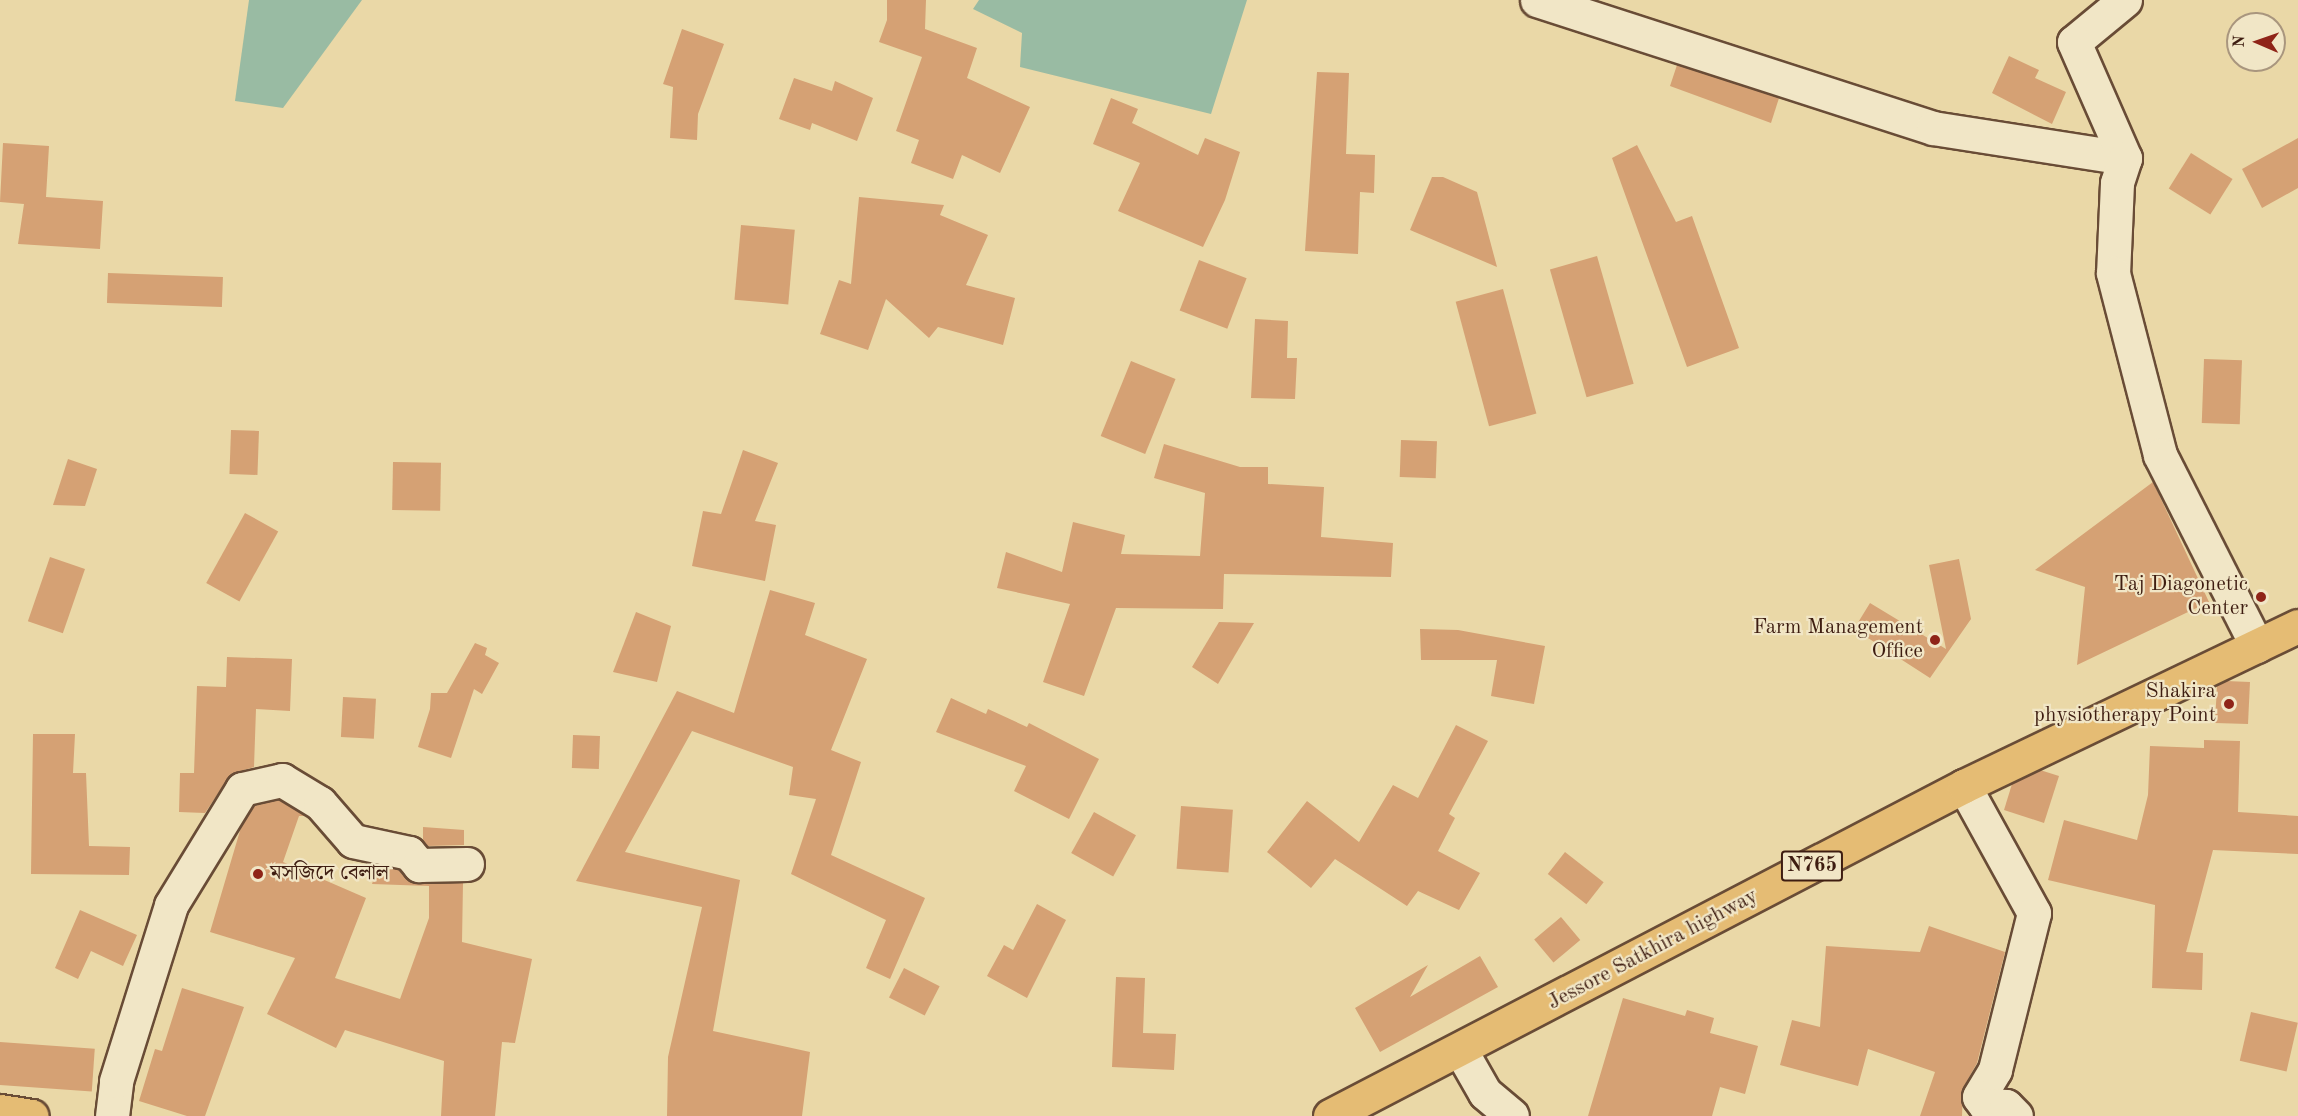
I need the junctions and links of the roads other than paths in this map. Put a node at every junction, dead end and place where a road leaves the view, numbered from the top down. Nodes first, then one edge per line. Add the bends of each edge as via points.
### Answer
1 (1537, 0) edge
2 (2125, 0) edge
3 (2125, 158) junction
4 (2298, 626) edge
5 (2257, 646) junction
6 (1964, 786) junction
7 (467, 864) dead end
8 (1461, 1051) junction
9 (0, 1111) edge
10 (32, 1116) edge
11 (112, 1116) edge
12 (1330, 1116) edge
13 (1512, 1116) edge
14 (2016, 1116) edge

1 - 3 street via 1934,128
2 - 3 street via 2074,42
3 - 5 street via 2117,183 2114,273 2160,454
4 - 5 highway, Jessore Satkhira highway / N765
5 - 6 highway, Jessore Satkhira highway / N765
6 - 8 highway, Jessore Satkhira highway / N765
6 - 14 street via 2034,913 1995,1070 1979,1096 1985,1105 2006,1106
7 - 11 street via 419,865 410,853 353,841 320,803 282,780 242,789 171,905 116,1081
8 - 12 highway, Jessore Satkhira highway / N765
8 - 13 street via 1485,1093
9 - 10 highway

